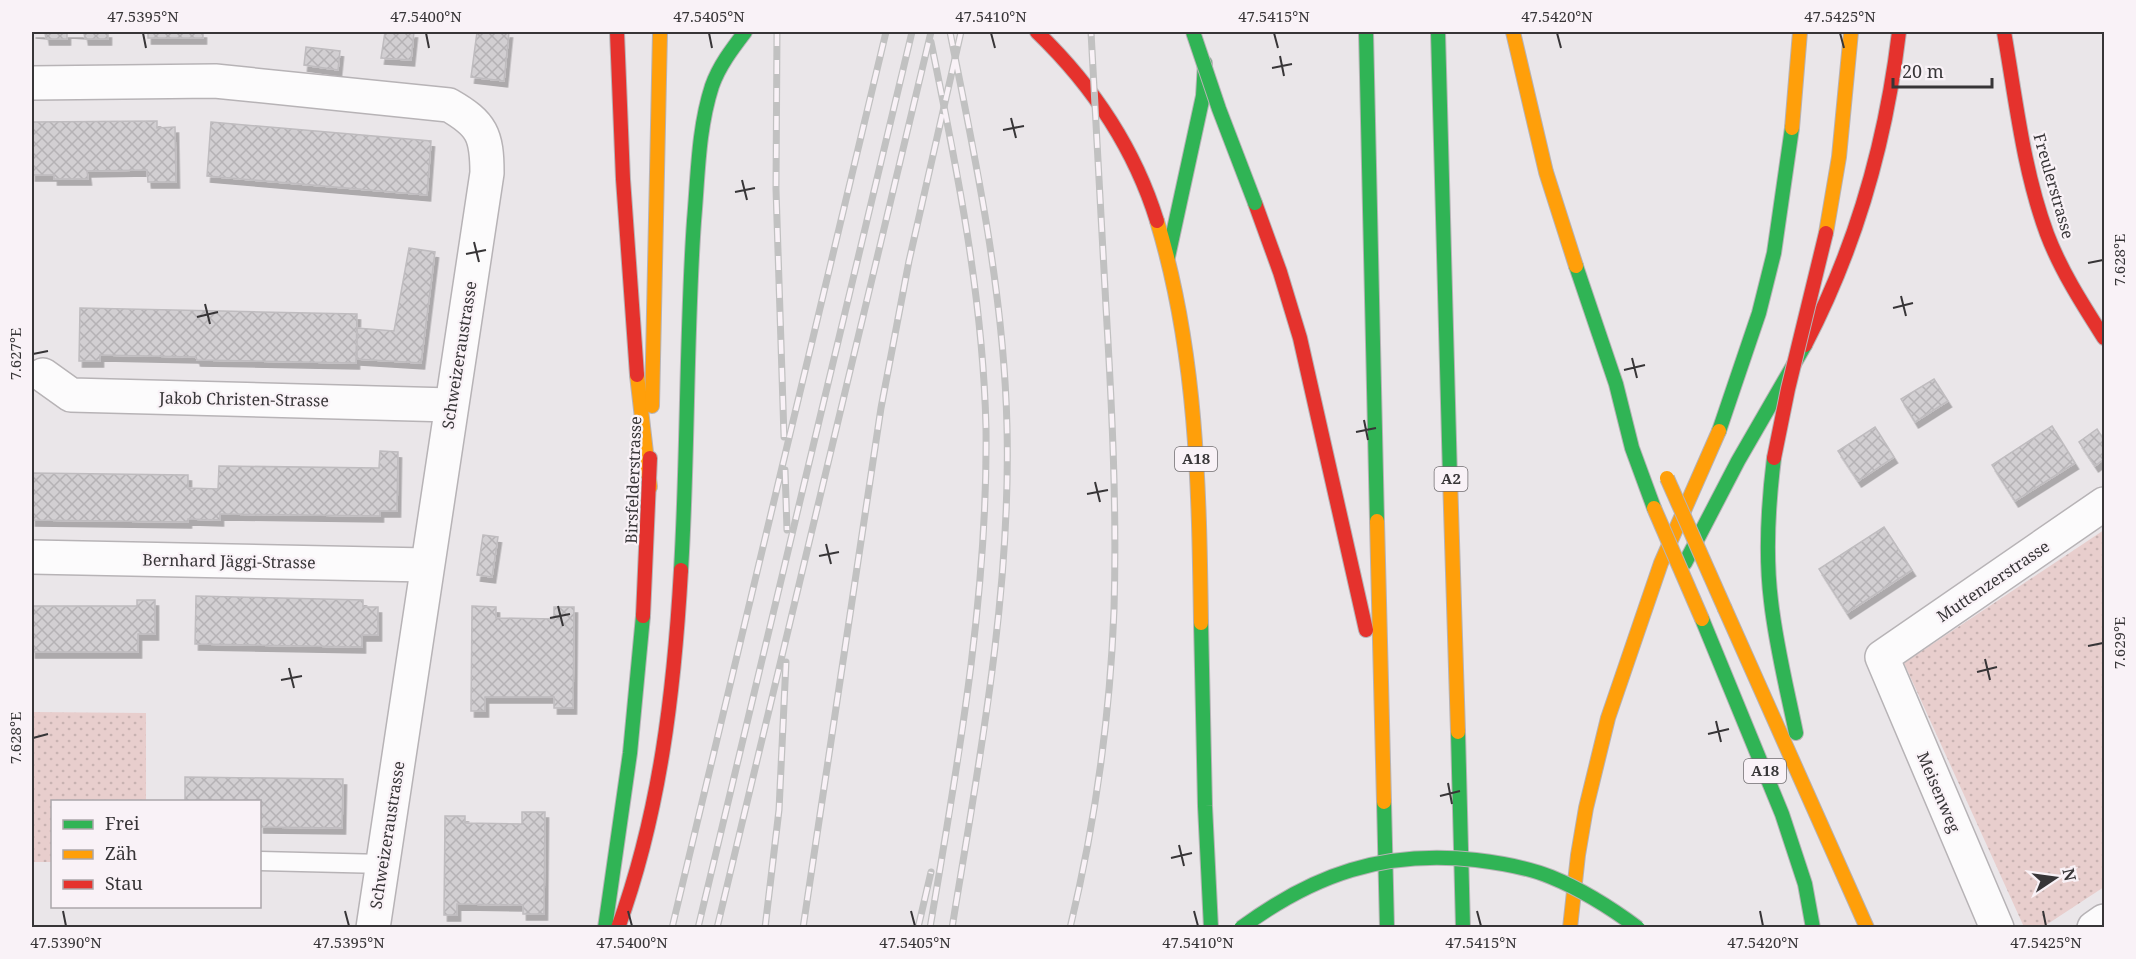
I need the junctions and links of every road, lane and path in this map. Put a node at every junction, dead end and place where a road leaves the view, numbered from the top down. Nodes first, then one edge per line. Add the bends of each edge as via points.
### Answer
1 (617, 32) edge
2 (660, 32) edge
3 (745, 32) edge
4 (1037, 32) edge
5 (1193, 32) edge
6 (1206, 32) edge
7 (1366, 32) edge
8 (1438, 32) edge
9 (1513, 32) edge
10 (1800, 32) edge
11 (1851, 32) edge
12 (1899, 32) edge
13 (2004, 32) edge
14 (32, 83) edge
15 (1168, 259) junction
16 (2104, 338) edge
17 (43, 375) dead end
18 (1616, 384) junction
19 (451, 405) junction
20 (1639, 421) dead end
21 (1665, 473) dead end
22 (650, 487) junction
23 (2104, 504) edge
24 (32, 557) edge
25 (427, 565) junction
26 (1670, 591) dead end
27 (1659, 611) dead end
28 (1882, 657) joint
29 (1626, 669) junction
30 (1383, 703) junction
31 (1809, 796) junction
32 (261, 861) edge
33 (384, 864) junction
34 (2104, 921) edge
35 (373, 927) edge
36 (605, 927) edge
37 (618, 927) edge
38 (1211, 927) edge
39 (1241, 927) edge
40 (1387, 927) edge
41 (1463, 927) edge
42 (1570, 927) edge
43 (1638, 927) edge
44 (1813, 927) edge
45 (1867, 927) edge
46 (1997, 927) edge
47 (2094, 927) edge

1 - 22 main road via 634,344
2 - 22 main road, Birsfelderstrasse
3 - 37 main road via 722,62 704,114 690,267 679,607 672,679 653,808 640,865
4 - 15 main road, A18 via 1074,70 1117,129 1143,184
5 - 30 main road, bridge via 1280,272 1305,360
6 - 15 main road, A18 via 1203,96
7 - 30 main road
8 - 41 main road, A2
9 - 18 main road, A18 via 1546,172
10 - 29 main road via 1783,199 1759,313 1718,434 1661,562
11 - 31 main road, bridge via 1839,157 1826,232 1788,389 1767,516 1770,593 1778,647
12 - 26 main road via 1876,161 1849,247 1806,342
13 - 16 main road, Freulerstrasse via 2026,159 2048,234 2078,297
14 - 19 street, Schweizeraustrasse via 215,81 449,105 470,117 483,136 487,173
15 - 38 main road, A18 via 1184,337 1196,445
17 - 19 street, Jakob Christen-Strasse via 71,395
18 - 20 main road
18 - 44 main road, A18, bridge via 1632,447 1654,508 1782,813 1805,884
19 - 25 street, Schweizeraustrasse
21 - 31 main road, bridge
22 - 36 main road, Birsfelderstrasse via 633,708
23 - 28 street, Muttenzerstrasse
24 - 25 street, Bernhard Jäggi-Strasse
25 - 33 street, Schweizeraustrasse
27 - 29 main road
28 - 46 street, Meisenweg
29 - 42 main road via 1608,718 1586,808
30 - 40 main road
31 - 45 main road
32 - 33 lane
33 - 35 street, Schweizeraustrasse
34 - 47 street
39 - 43 main road, bridge via 1279,900 1322,878 1372,864 1452,856 1550,877 1592,897

